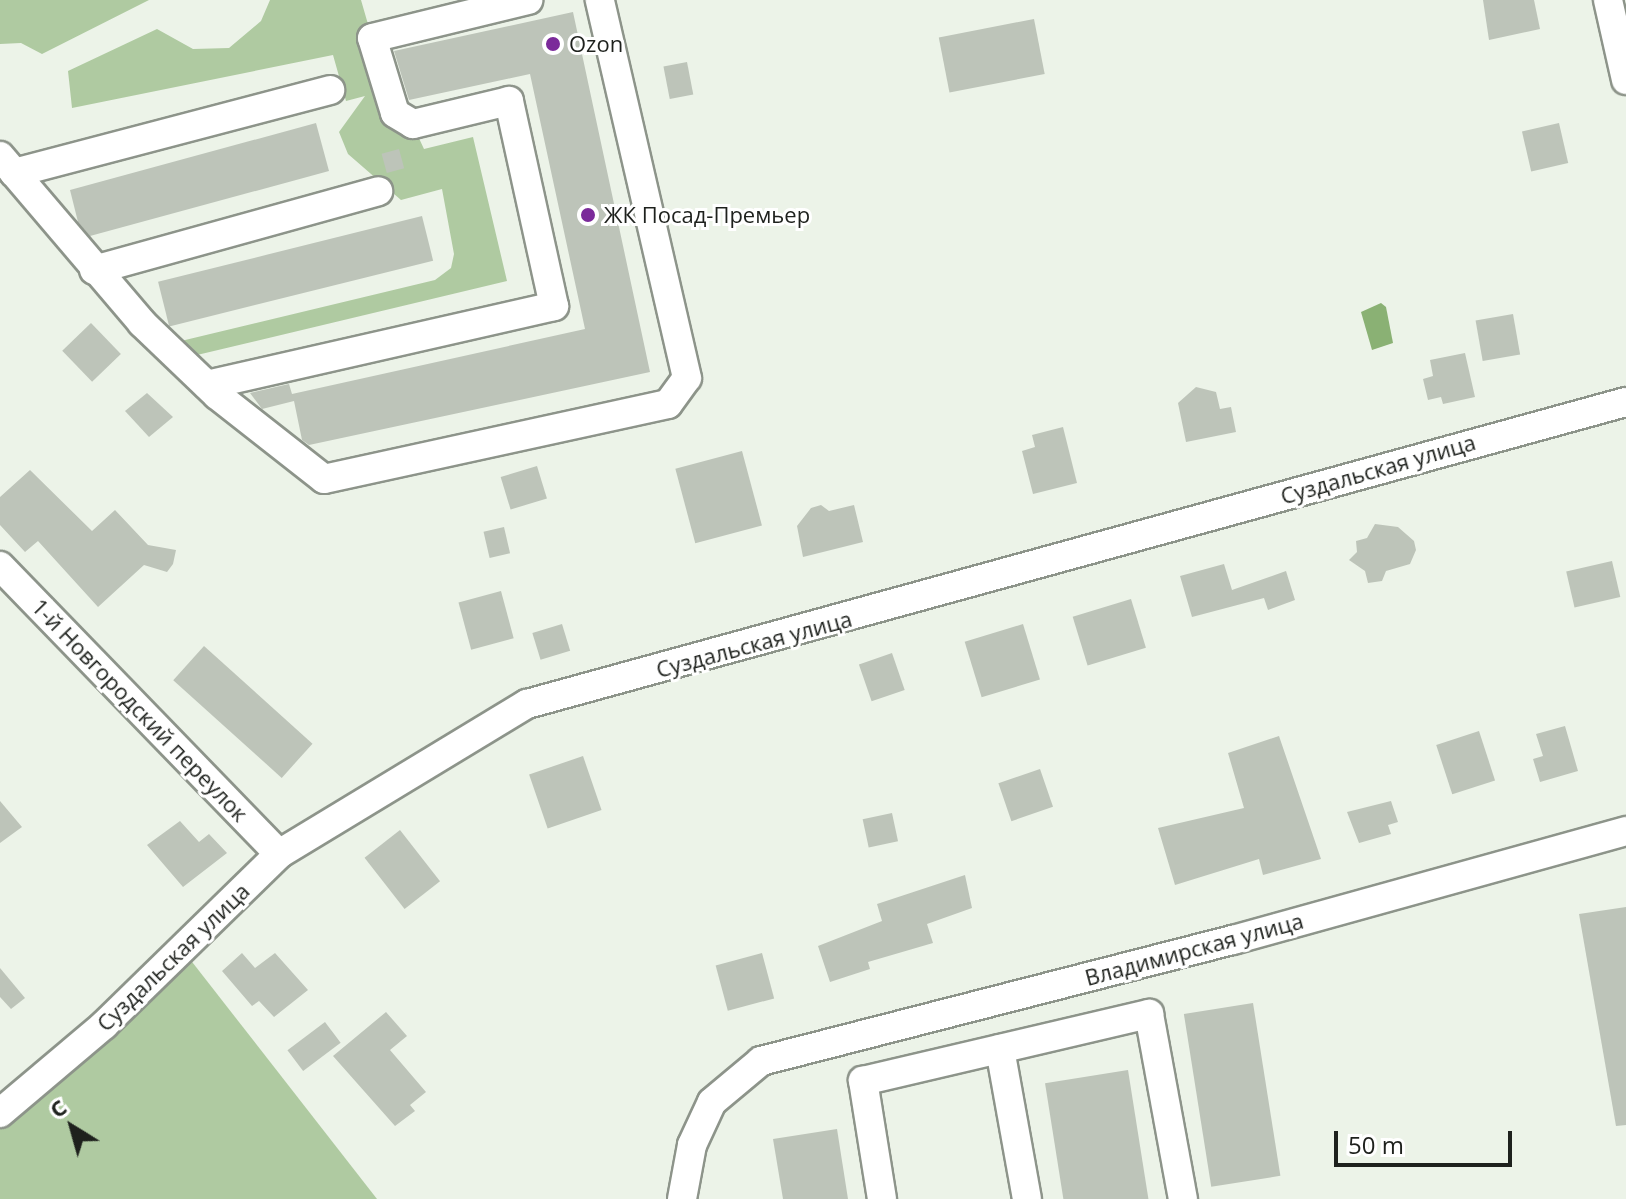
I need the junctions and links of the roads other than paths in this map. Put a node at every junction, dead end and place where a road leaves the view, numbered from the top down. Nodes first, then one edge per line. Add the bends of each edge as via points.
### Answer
1 (528, 0) edge
2 (600, 0) edge
3 (1608, 0) edge
4 (1626, 80) edge
5 (330, 90) dead end
6 (7, 165) edge
7 (378, 191) dead end
8 (94, 270) junction
9 (207, 385) junction
10 (1626, 402) edge
11 (0, 566) edge
12 (1626, 831) edge
13 (279, 854) junction
14 (1000, 1049) junction
15 (0, 1113) edge
16 (682, 1199) edge
17 (882, 1199) edge
18 (1027, 1199) edge
19 (1183, 1199) edge

1 - 9 street via 372,38 395,113 413,124 509,101 554,306
2 - 9 street via 687,378 668,404 324,479
3 - 4 street
5 - 6 street
6 - 8 street
7 - 8 street
8 - 9 street
10 - 13 street, Суздальская улица via 527,704
11 - 13 street, 1-й Новгородский переулок
12 - 16 street, Владимирская улица via 1233,940 761,1061 712,1102 692,1145
13 - 15 street, Суздальская улица via 104,1025
14 - 17 street via 863,1081
14 - 18 street
14 - 19 street via 1149,1014

